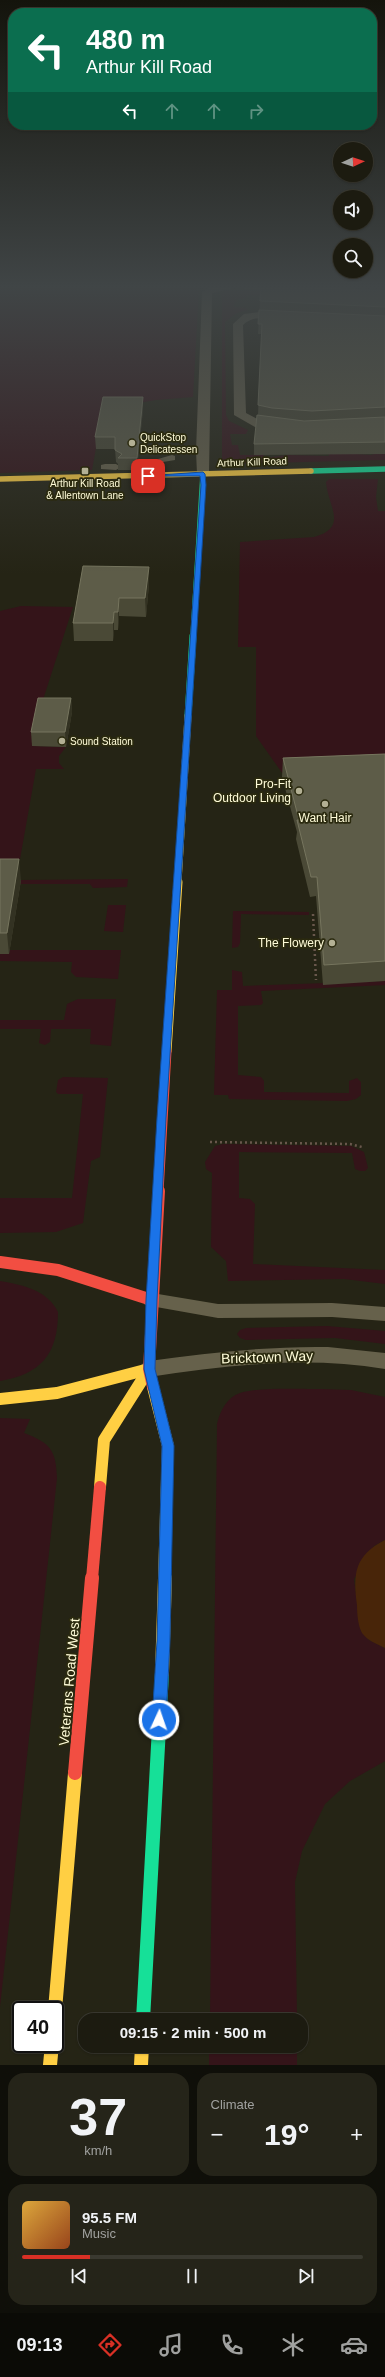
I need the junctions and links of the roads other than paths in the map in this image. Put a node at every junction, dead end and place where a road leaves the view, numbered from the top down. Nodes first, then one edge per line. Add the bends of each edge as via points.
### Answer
1 (204, 381) edge
2 (239, 381) edge
3 (298, 426) edge
4 (116, 463) edge
5 (105, 464) dead end
6 (385, 469) edge
7 (203, 474) junction
8 (0, 479) edge
9 (0, 1262) edge
10 (152, 1300) junction
11 (385, 1314) edge
12 (385, 1361) edge
13 (150, 1369) junction
14 (0, 1399) edge
15 (56, 2001) edge
16 (143, 2013) edge
17 (51, 2053) edge
18 (142, 2053) edge
19 (50, 2065) edge
20 (141, 2065) edge

1 - 7 street
2 - 3 street via 240,415 259,424
4 - 5 lane
6 - 7 main road, Arthur Kill Road
7 - 8 main road, Arthur Kill Road
7 - 10 main road
9 - 10 main road via 22,1262 60,1270
10 - 11 lane via 218,1311 332,1310
10 - 13 main road
12 - 13 lane, Bricktown Way via 339,1354 218,1359
13 - 14 main road via 56,1393
13 - 15 main road, Veterans Road West via 104,1440
13 - 16 main road via 168,1446 164,1641
17 - 19 main road
18 - 20 main road

